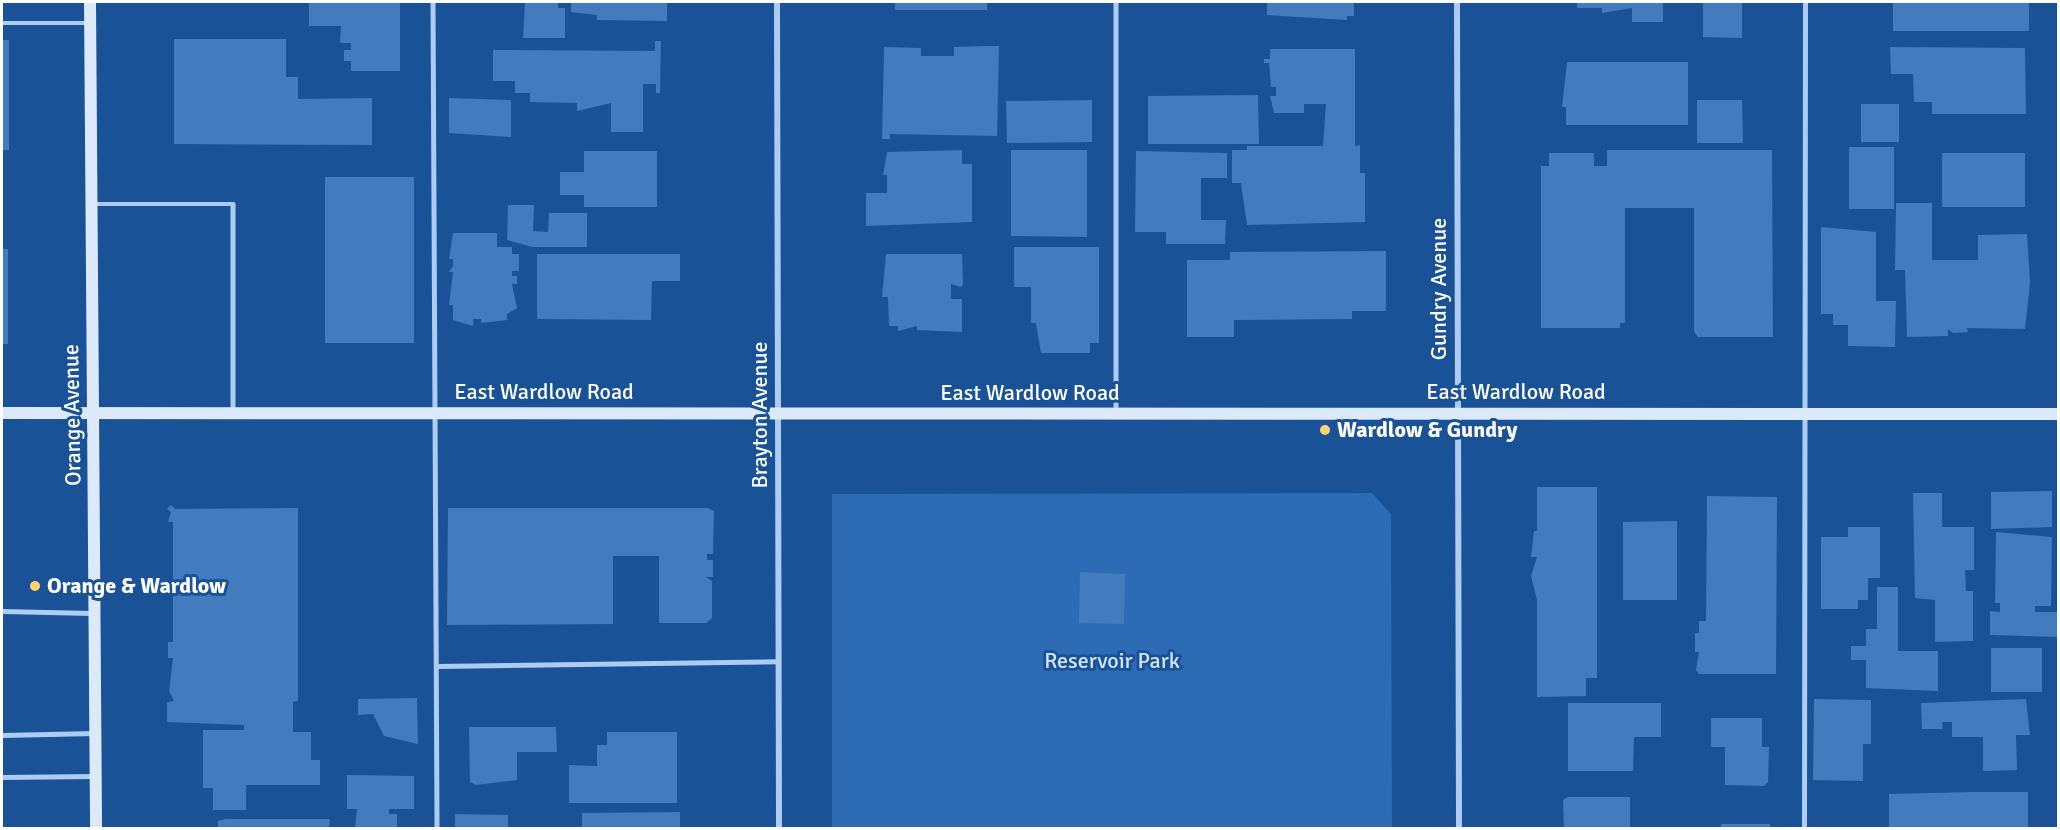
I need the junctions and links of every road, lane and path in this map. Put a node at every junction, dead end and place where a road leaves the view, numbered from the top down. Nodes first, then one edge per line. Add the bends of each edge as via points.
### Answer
1 (90, 2) edge
2 (433, 2) edge
3 (777, 2) edge
4 (1116, 2) edge
5 (1457, 2) edge
6 (1805, 2) edge
7 (2, 23) edge
8 (90, 23) junction
9 (92, 204) junction
10 (234, 411) junction
11 (2, 413) edge
12 (434, 413) junction
13 (778, 413) junction
14 (1457, 413) junction
15 (92, 414) junction
16 (1116, 414) junction
17 (1806, 414) junction
18 (2058, 414) edge
19 (2, 611) edge
20 (96, 613) junction
21 (778, 661) junction
22 (437, 666) junction
23 (96, 733) junction
24 (2, 735) edge
25 (96, 776) junction
26 (2, 777) edge
27 (96, 828) edge
28 (437, 828) edge
29 (779, 828) edge
30 (1459, 828) edge
31 (1804, 828) edge

1 - 8 main road, Orange Avenue
2 - 12 lane
3 - 13 street, Brayton Avenue
4 - 16 lane
5 - 14 street, Gundry Avenue
6 - 17 lane
7 - 8 lane
8 - 9 main road, Orange Avenue
9 - 10 lane via 234,204
9 - 15 main road, Orange Avenue
10 - 12 main road, East Wardlow Road
10 - 15 main road, East Wardlow Road
11 - 15 main road, East Wardlow Road
12 - 13 main road, East Wardlow Road
12 - 22 lane
13 - 16 main road, East Wardlow Road
13 - 21 street, Brayton Avenue
14 - 16 main road, East Wardlow Road
14 - 17 main road, East Wardlow Road
14 - 30 street, Gundry Avenue
15 - 20 main road, Orange Avenue
17 - 18 main road, East Wardlow Road
17 - 31 lane
19 - 20 lane
20 - 23 main road, Orange Avenue
21 - 22 lane
21 - 29 street, Brayton Avenue
22 - 28 lane
23 - 24 lane
23 - 25 main road, Orange Avenue
25 - 26 lane
25 - 27 main road, Orange Avenue

